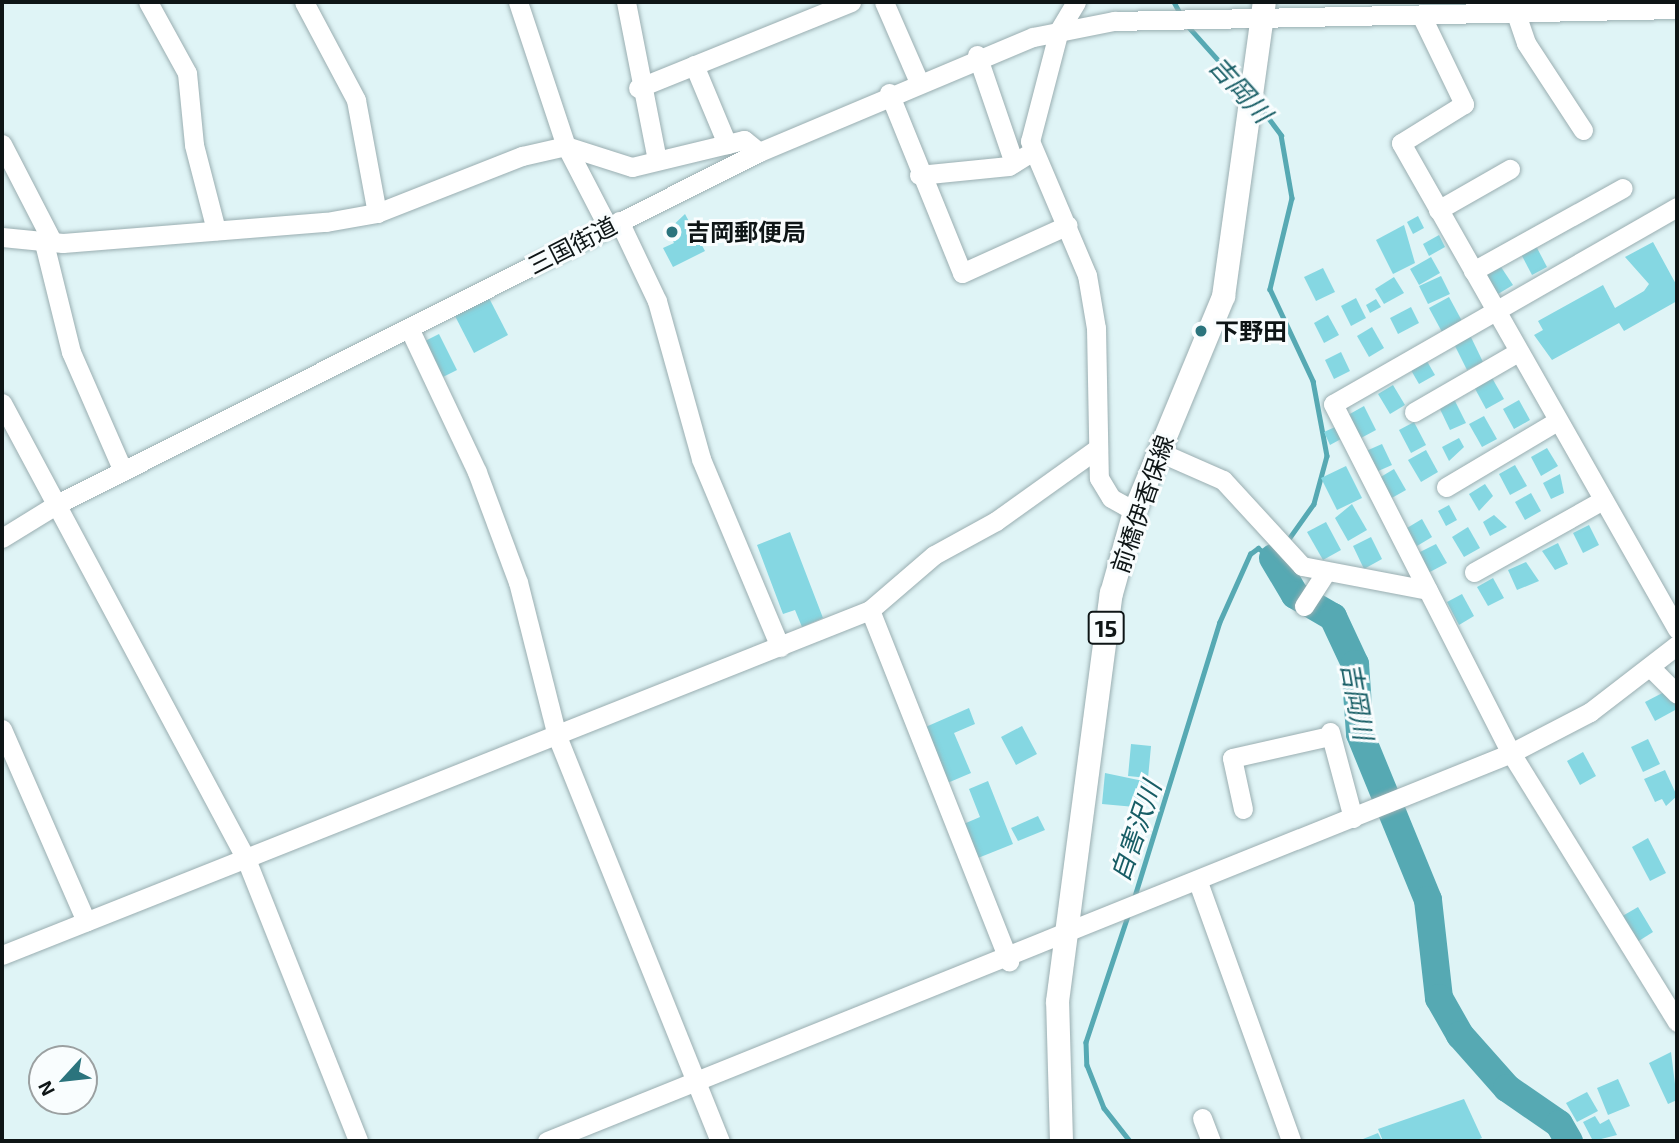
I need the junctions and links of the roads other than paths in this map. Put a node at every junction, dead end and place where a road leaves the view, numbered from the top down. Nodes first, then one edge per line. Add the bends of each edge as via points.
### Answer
1 (148, 2) edge
2 (304, 2) edge
3 (518, 2) edge
4 (626, 2) edge
5 (851, 2) edge
6 (884, 2) edge
7 (1076, 2) edge
8 (1512, 7) edge
9 (1677, 9) edge
10 (1262, 10) edge
11 (1421, 15) junction
12 (1059, 30) junction
13 (977, 55) junction
14 (694, 65) junction
15 (918, 80) junction
16 (638, 88) junction
17 (889, 93) junction
18 (1583, 130) dead end
19 (2, 144) edge
20 (727, 144) junction
21 (566, 146) junction
22 (759, 152) junction
23 (1031, 152) junction
24 (657, 160) junction
25 (1014, 163) junction
26 (1510, 169) dead end
27 (919, 175) junction
28 (1623, 188) dead end
29 (1677, 208) edge
30 (1438, 210) junction
31 (377, 213) junction
32 (614, 224) junction
33 (1068, 225) junction
34 (216, 230) junction
35 (2, 237) edge
36 (48, 242) junction
37 (1473, 271) junction
38 (1495, 311) junction
39 (409, 328) junction
40 (1518, 352) junction
41 (2, 403) edge
42 (1414, 412) dead end
43 (1557, 421) junction
44 (1098, 448) junction
45 (1157, 451) junction
46 (123, 471) junction
47 (1446, 486) dead end
48 (1603, 500) junction
49 (59, 503) junction
50 (1134, 511) junction
51 (2, 538) edge
52 (1326, 572) junction
53 (1474, 572) dead end
54 (1428, 590) junction
55 (1309, 598) dead end
56 (870, 610) junction
57 (1677, 629) edge
58 (1677, 645) edge
59 (780, 647) junction
60 (1650, 667) junction
61 (1677, 694) edge
62 (2, 730) edge
63 (557, 736) junction
64 (1511, 753) junction
65 (1243, 809) dead end
66 (1359, 816) junction
67 (246, 859) junction
68 (1198, 882) junction
69 (86, 921) junction
70 (1067, 936) junction
71 (2, 955) edge
72 (1009, 961) junction
73 (1677, 1022) edge
74 (696, 1082) junction
75 (1202, 1118) dead end
76 (358, 1141) edge
77 (547, 1141) edge
78 (720, 1141) edge
79 (1061, 1141) edge
80 (1212, 1141) edge
81 (1291, 1141) edge

1 - 34 street via 187,73 194,145
2 - 31 street via 356,100
3 - 21 street
4 - 16 street
5 - 14 street
6 - 15 street
7 - 12 street
8 - 9 street
8 - 11 street
8 - 18 street
10 - 11 street
10 - 12 street, 三国街道
10 - 45 main road, 前橋伊香保線 / 15 via 1223,296
11 - 30 street via 1464,104 1401,143
12 - 13 street, 三国街道
12 - 23 street
13 - 15 street, 三国街道
13 - 25 street
14 - 16 street
14 - 20 street
15 - 17 street, 三国街道
16 - 24 street
17 - 22 street, 三国街道
17 - 27 street
19 - 36 street
20 - 22 street via 744,140
20 - 24 street
21 - 24 street via 632,167
21 - 31 street via 522,156
21 - 32 street
22 - 32 street, 三国街道
23 - 25 street
23 - 33 street
25 - 27 street
26 - 30 street
27 - 33 street via 962,273
28 - 37 street
29 - 38 street
30 - 37 street
31 - 34 street
32 - 39 street, 三国街道
32 - 59 street via 657,301 701,459
33 - 44 street via 1096,328
34 - 36 street
35 - 36 street
36 - 46 street via 71,352
37 - 38 street
38 - 40 street
38 - 54 street via 1333,404
39 - 46 street, 三国街道
39 - 63 street via 477,472 518,582
40 - 42 street
40 - 43 street
41 - 49 street
43 - 47 street
43 - 48 street
44 - 50 street via 1104,490
44 - 56 street via 996,521 934,555
45 - 50 main road, 前橋伊香保線 / 15
45 - 52 street via 1223,481 1291,560
46 - 49 street, 三国街道
48 - 53 street
48 - 57 street
49 - 51 street, 三国街道
49 - 67 street
50 - 70 main road, 前橋伊香保線 / 15 via 1111,593
52 - 54 street
52 - 55 street
54 - 64 street
56 - 59 street
56 - 72 street
58 - 60 street
59 - 63 street
60 - 61 street
60 - 64 street via 1590,712
62 - 69 street
63 - 67 street
63 - 74 street
64 - 66 street
64 - 73 street
65 - 66 street via 1232,758 1330,734
66 - 68 street
67 - 69 street
67 - 76 street
68 - 70 street
68 - 81 street
69 - 71 street
70 - 72 street
70 - 79 main road, 前橋伊香保線 / 15 via 1055,1038
72 - 74 street
74 - 77 street
74 - 78 street
75 - 80 street

